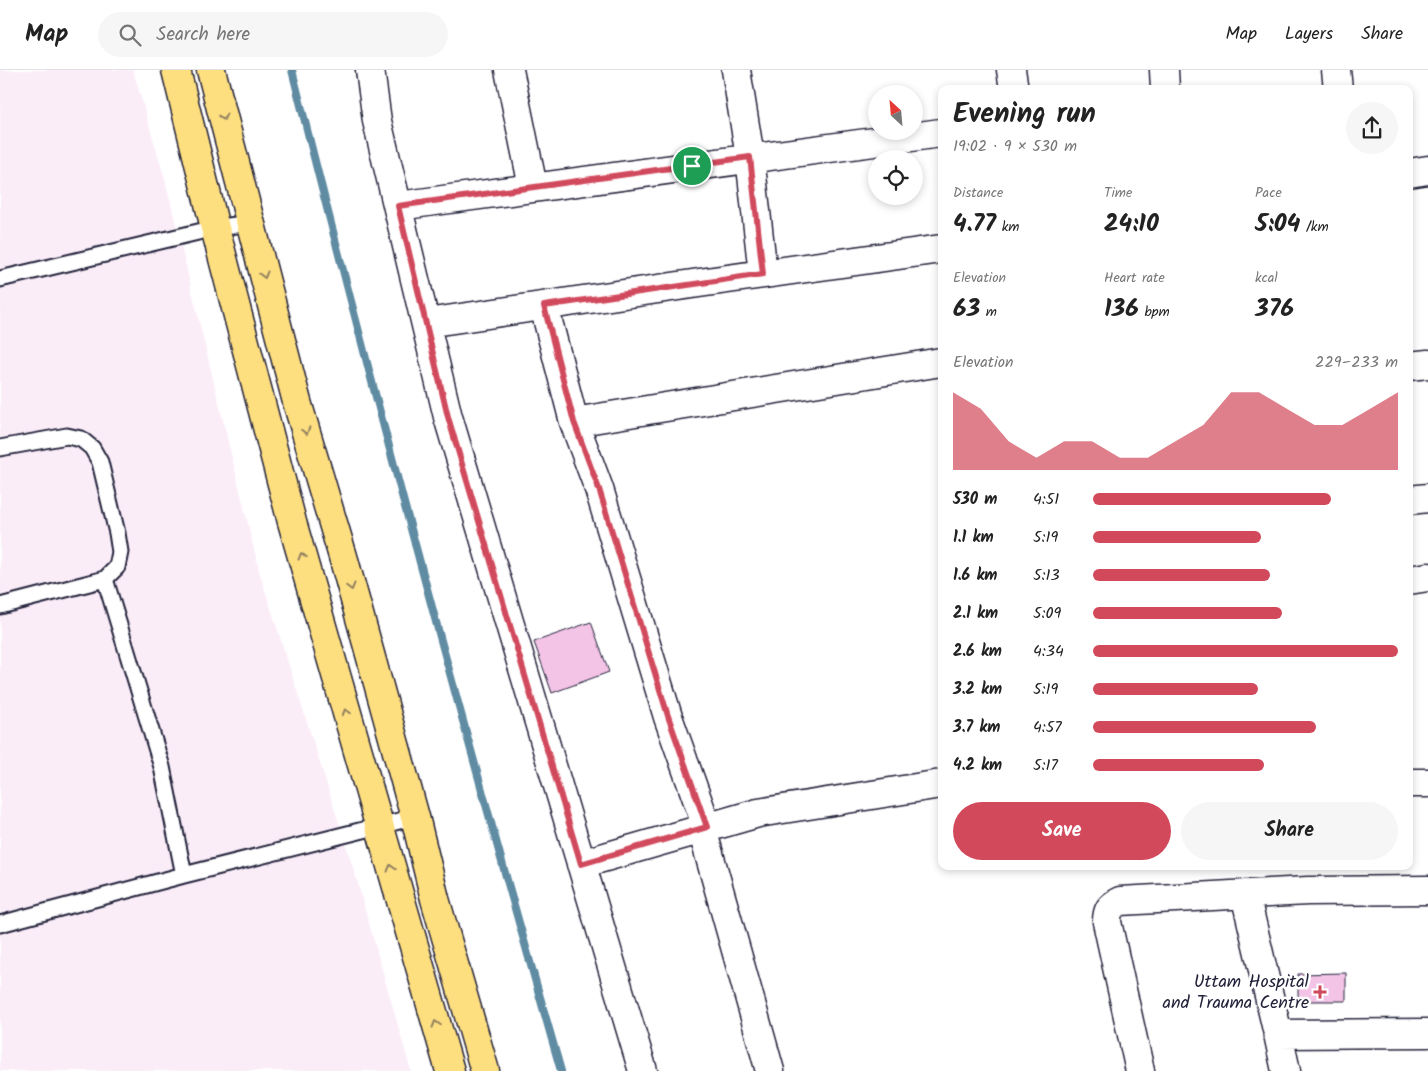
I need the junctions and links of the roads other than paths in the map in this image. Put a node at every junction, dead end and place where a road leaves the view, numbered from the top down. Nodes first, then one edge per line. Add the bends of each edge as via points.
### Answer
1 (176, 70) edge
2 (211, 70) edge
3 (370, 70) edge
4 (509, 70) edge
5 (736, 70) edge
6 (1011, 70) edge
7 (1164, 70) edge
8 (1336, 70) edge
9 (1013, 85) edge
10 (1165, 85) edge
11 (1338, 85) edge
12 (938, 133) edge
13 (750, 157) junction
14 (1428, 170) edge
15 (1413, 172) edge
16 (533, 187) junction
17 (398, 206) junction
18 (250, 223) junction
19 (215, 228) junction
20 (938, 249) edge
21 (763, 274) junction
22 (0, 279) edge
23 (544, 306) junction
24 (426, 323) junction
25 (938, 362) edge
26 (1428, 364) edge
27 (1413, 366) edge
28 (574, 422) junction
29 (0, 448) edge
30 (1428, 498) edge
31 (1413, 500) edge
32 (1428, 578) edge
33 (105, 580) junction
34 (1413, 580) edge
35 (0, 606) edge
36 (1413, 783) edge
37 (1428, 783) edge
38 (938, 784) edge
39 (415, 817) junction
40 (378, 826) junction
41 (704, 828) junction
42 (581, 864) junction
43 (184, 875) junction
44 (1428, 890) edge
45 (1245, 894) junction
46 (0, 924) edge
47 (1428, 1033) edge
48 (1278, 1034) junction
49 (450, 1071) edge
50 (485, 1071) edge
51 (643, 1071) edge
52 (770, 1071) edge
53 (1140, 1071) edge
54 (1286, 1071) edge

1 - 19 highway
2 -> 18 highway
3 - 17 street
4 - 16 street
5 - 13 street
6 - 9 street
7 - 10 street
8 - 11 street
12 - 13 street
13 - 16 street
13 - 21 street
14 - 15 street
16 - 17 street
17 - 24 street
18 - 19 lane
18 -> 39 highway via 297,402
19 - 22 lane
40 -> 19 highway via 292,522
20 - 21 street
21 - 23 street
23 - 24 street
23 - 28 street
24 - 42 street via 448,417
25 - 28 street
26 - 27 street
28 - 41 street via 599,489
29 - 33 lane via 66,436 81,439 92,448 100,462 120,552 117,567
30 - 31 street
32 - 34 street
33 - 35 lane
33 - 43 lane via 162,767
36 - 37 street
38 - 41 street via 758,813
39 - 40 lane
39 - 50 highway via 435,899
40 - 43 lane
49 -> 40 highway
41 - 42 street
41 - 52 street
42 - 51 street
43 - 46 lane
44 - 45 street
45 - 48 street
45 - 53 street via 1120,900 1107,912
47 - 48 street
48 - 54 street

